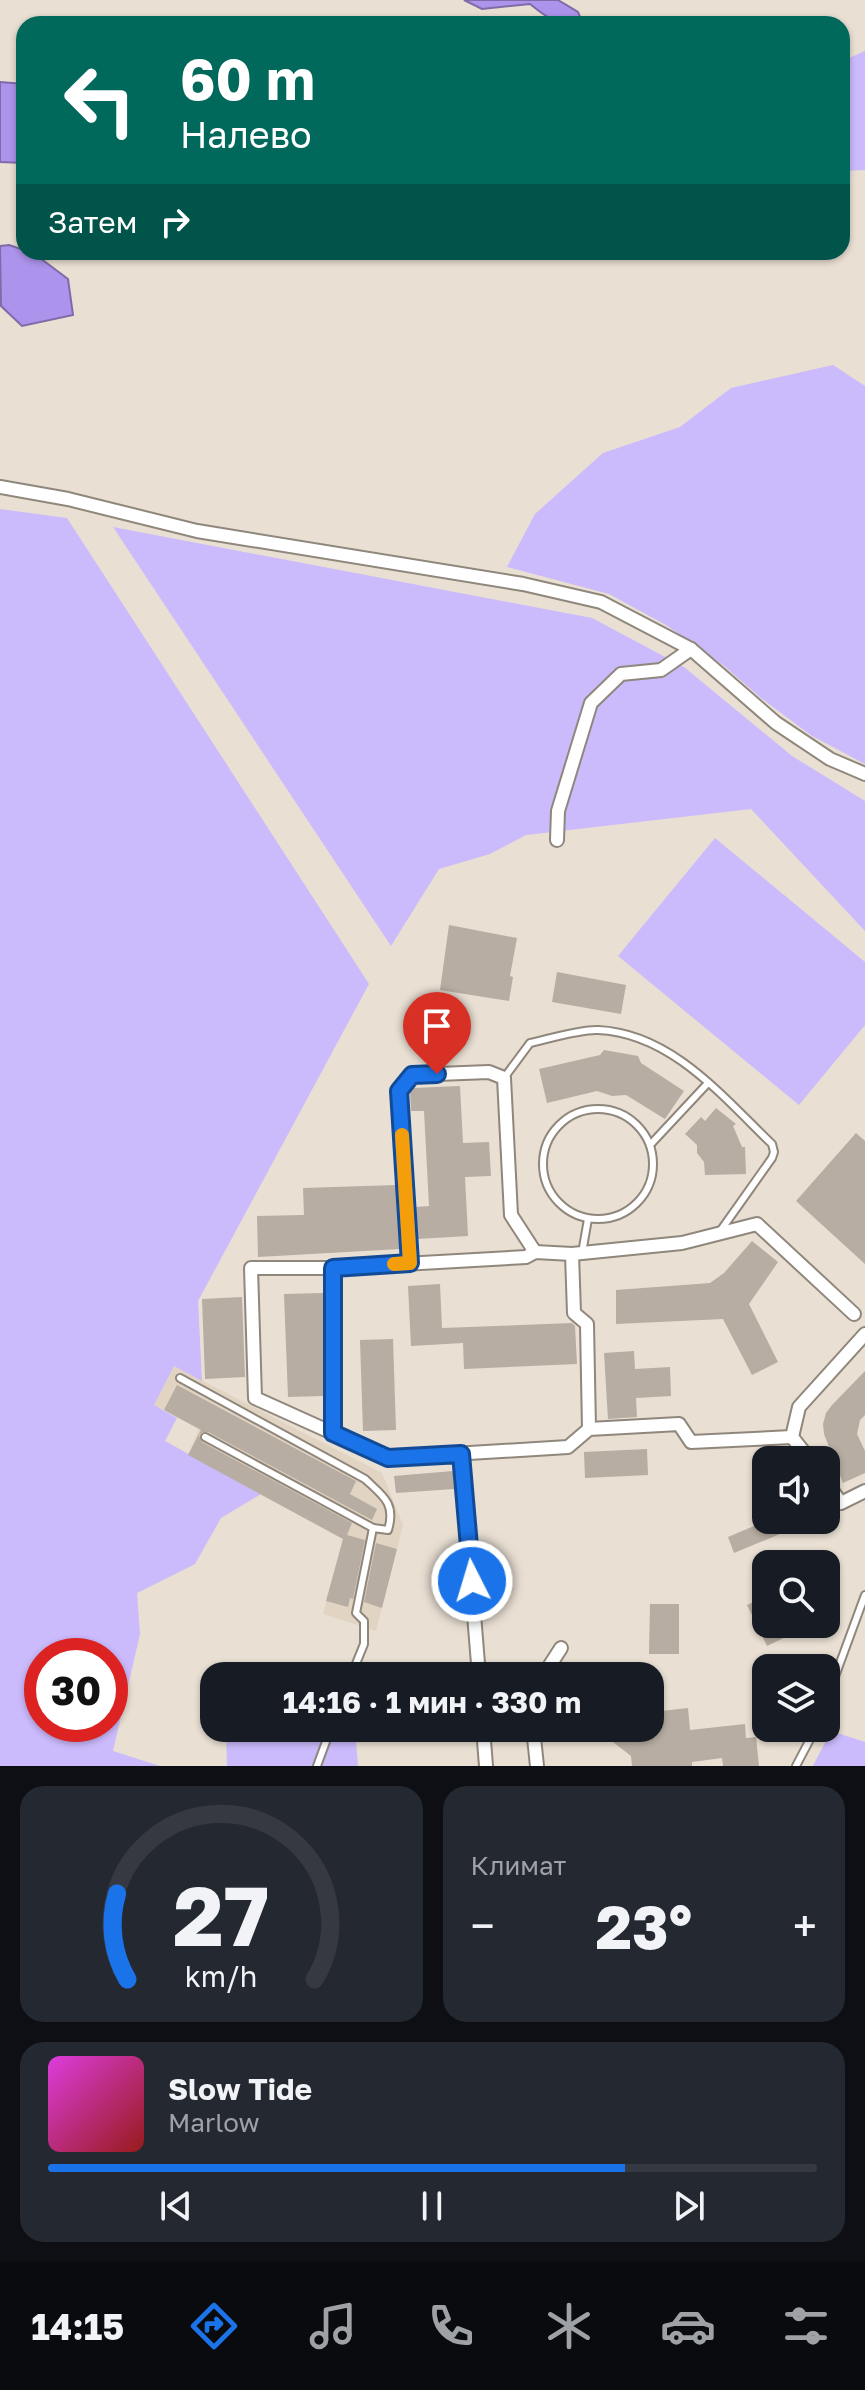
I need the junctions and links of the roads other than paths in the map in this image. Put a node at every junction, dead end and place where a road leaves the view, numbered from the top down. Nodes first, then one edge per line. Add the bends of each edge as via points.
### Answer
1 (0, 487) edge
2 (691, 649) junction
3 (865, 774) edge
4 (557, 840) dead end
5 (504, 1078) junction
6 (708, 1083) junction
7 (650, 1145) junction
8 (588, 1219) junction
9 (719, 1233) junction
10 (535, 1252) junction
11 (577, 1254) junction
12 (410, 1263) junction
13 (333, 1268) junction
14 (854, 1314) dead end
15 (865, 1334) edge
16 (180, 1378) dead end
17 (589, 1429) junction
18 (333, 1433) junction
19 (205, 1437) dead end
20 (792, 1437) junction
21 (799, 1446) edge
22 (461, 1454) junction
23 (865, 1491) edge
24 (840, 1502) edge
25 (373, 1528) junction
26 (865, 1595) edge
27 (561, 1648) dead end
28 (357, 1662) edge
29 (478, 1662) edge
30 (552, 1662) edge
31 (840, 1663) edge
32 (326, 1742) edge
33 (484, 1742) edge
34 (534, 1742) edge
35 (809, 1742) edge
36 (317, 1766) edge
37 (486, 1766) edge
38 (537, 1766) edge
39 (796, 1766) edge

1 - 2 street via 197,531 523,584 601,602
2 - 3 street via 776,723 830,759
2 - 4 street via 661,670 621,674 591,703 558,811
5 - 6 lane via 530,1043 596,1030 644,1039
5 - 10 street via 511,1215
5 - 12 street via 489,1072 412,1075 399,1091
6 - 7 lane
6 - 9 lane via 772,1144 774,1152
7 - 8 lane via 654,1165 645,1195 619,1216
7 - 8 lane via 632,1119 598,1108 580,1111 552,1133 544,1150 547,1186 557,1202
8 - 11 lane
9 - 11 street via 682,1243
9 - 14 street via 757,1224
10 - 11 street
10 - 12 street via 526,1257
11 - 17 street via 574,1313 587,1324
12 - 13 street
13 - 18 street
13 - 18 street via 251,1268 255,1398
15 - 20 street via 799,1407
16 - 25 lane via 365,1479 386,1498 392,1516 388,1530
17 - 20 street via 679,1424 691,1442
17 - 22 street via 568,1447
18 - 22 street via 388,1458
19 - 25 lane
20 - 21 street
22 - 29 street
23 - 24 street
25 - 28 lane via 357,1600 364,1644
26 - 31 lane
27 - 30 street
32 - 36 lane
33 - 37 street
34 - 38 street
35 - 39 lane

